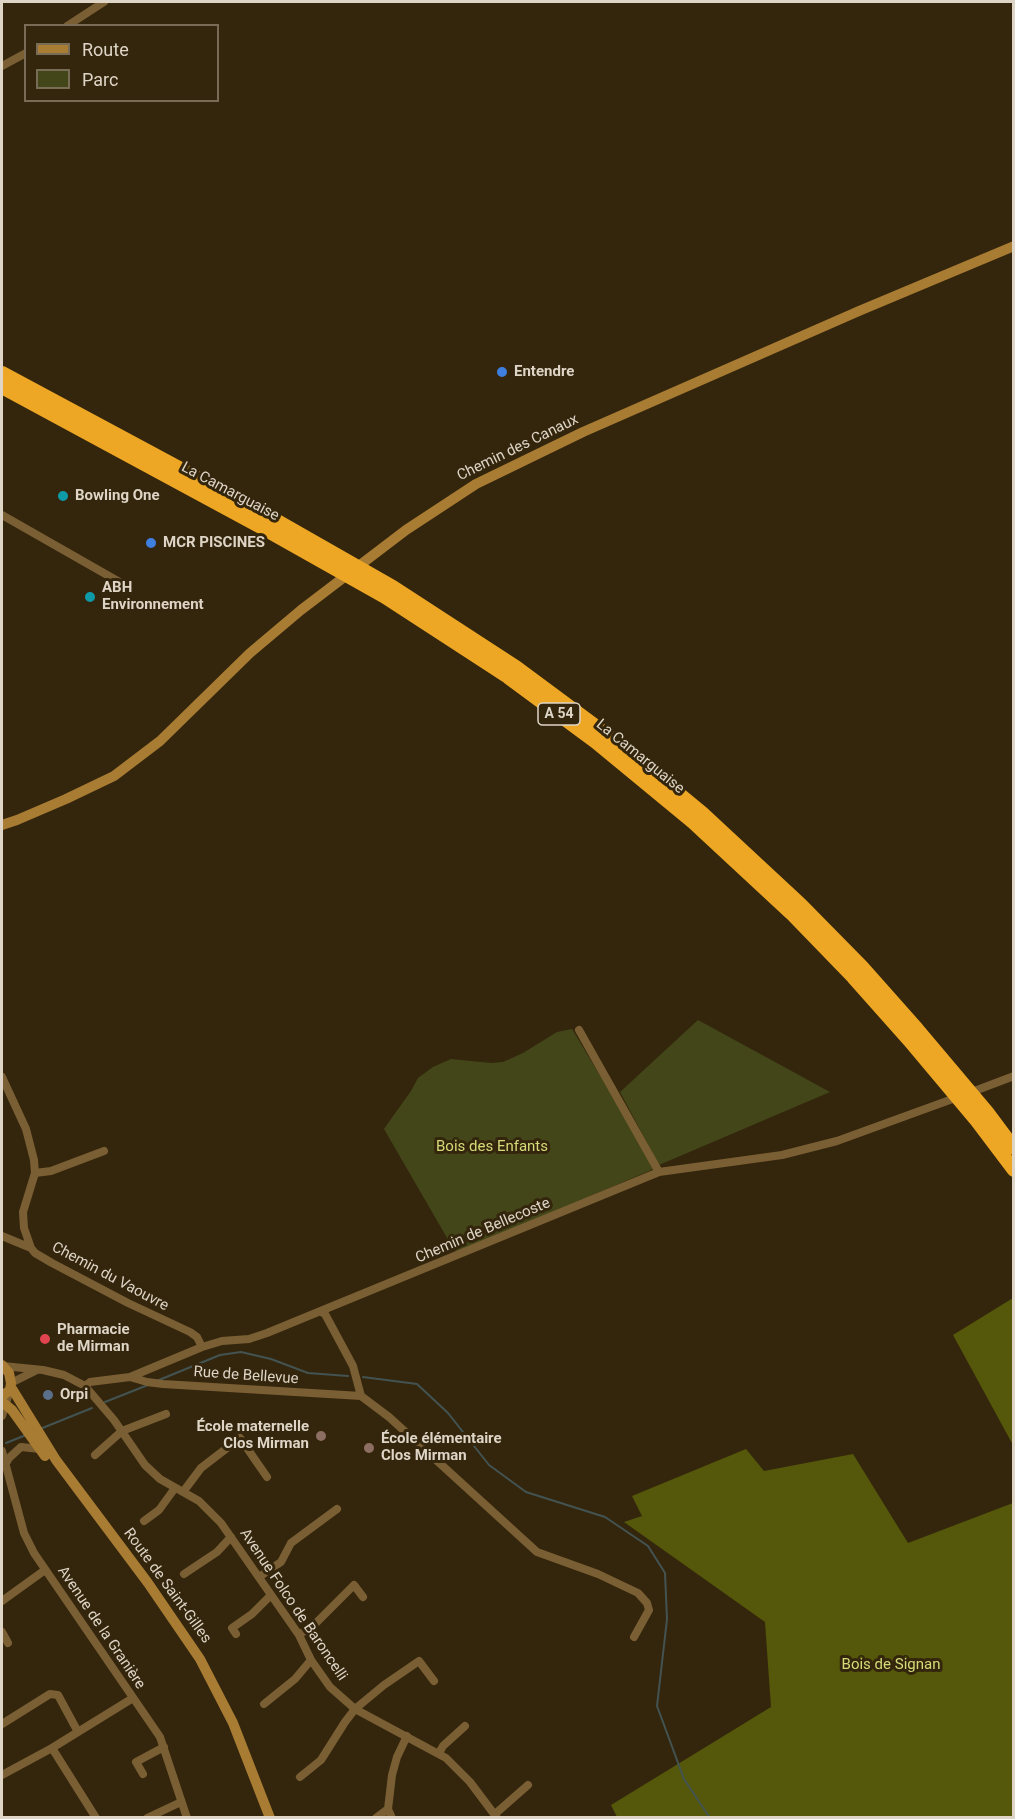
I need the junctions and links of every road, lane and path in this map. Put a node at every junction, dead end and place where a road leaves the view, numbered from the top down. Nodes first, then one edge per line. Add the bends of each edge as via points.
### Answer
1 (104, 2) edge
2 (70, 24) edge
3 (24, 54) edge
4 (2, 66) edge
5 (1014, 246) edge
6 (2, 372) edge
7 (2, 387) edge
8 (2, 515) edge
9 (123, 584) dead end
10 (2, 825) edge
11 (579, 1030) dead end
12 (1014, 1076) edge
13 (2, 1077) edge
14 (1014, 1148) edge
15 (104, 1151) dead end
16 (1014, 1170) edge
17 (659, 1172) junction
18 (35, 1173) junction
19 (2, 1236) edge
20 (31, 1248) junction
21 (321, 1312) junction
22 (202, 1347) junction
23 (2, 1365) edge
24 (43, 1370) junction
25 (130, 1377) junction
26 (85, 1386) junction
27 (361, 1396) junction
28 (6, 1397) edge
29 (166, 1414) dead end
30 (122, 1431) junction
31 (41, 1450) junction
32 (2, 1451) edge
33 (95, 1455) dead end
34 (5, 1465) junction
35 (267, 1477) dead end
36 (175, 1488) junction
37 (183, 1492) junction
38 (337, 1509) dead end
39 (144, 1521) dead end
40 (231, 1537) junction
41 (45, 1570) junction
42 (184, 1574) dead end
43 (259, 1577) junction
44 (271, 1595) junction
45 (363, 1597) dead end
46 (2, 1601) edge
47 (2, 1632) edge
48 (236, 1634) dead end
49 (299, 1635) junction
50 (634, 1637) dead end
51 (8, 1643) dead end
52 (311, 1660) junction
53 (434, 1681) dead end
54 (133, 1698) junction
55 (264, 1704) dead end
56 (355, 1709) junction
57 (2, 1724) edge
58 (465, 1726) dead end
59 (78, 1732) junction
60 (407, 1736) junction
61 (164, 1747) junction
62 (52, 1748) junction
63 (439, 1753) junction
64 (143, 1774) dead end
65 (2, 1775) edge
66 (300, 1777) dead end
67 (528, 1785) dead end
68 (181, 1802) junction
69 (388, 1809) junction
70 (496, 1816) edge
71 (96, 1818) edge
72 (147, 1818) edge
73 (187, 1818) edge
74 (265, 1818) edge
75 (270, 1818) edge
76 (376, 1818) edge
77 (392, 1818) edge

1 - 2 street
3 - 4 street
5 - 10 main road, Chemin des Canaux via 512,465 452,498 301,610 160,741 114,776
6 - 14 highway, La Camarguaise / A 54 via 383,581 516,667 587,719 702,813 801,905 917,1029
7 - 16 highway, La Camarguaise / A 54 via 385,597 508,677 596,742 718,844 799,921 909,1040
8 - 9 street
11 - 17 street
12 - 17 street, Chemin de Bellecoste via 837,1141 782,1155
13 - 18 street via 26,1128
15 - 18 street
17 - 21 street, Chemin de Bellecoste
18 - 20 street via 23,1212
19 - 20 street, Chemin du Vaouvre
20 - 22 street, Chemin du Vaouvre via 52,1263 190,1332
21 - 22 street, Chemin de Bellecoste via 258,1336
21 - 27 street via 353,1366
22 - 25 street, Chemin de Bellecoste
23 - 24 street
23 - 28 main road via 9,1373
24 - 26 street
24 - 28 street via 32,1372
25 - 26 street, Chemin de Bellecoste
25 - 27 street, Rue de Bellevue via 163,1384
26 - 30 street, Avenue Folco de Baroncelli
27 - 50 street via 537,1552 638,1593 649,1610
28 - 31 main road, Route de Saint-Gilles
28 - 75 main road, Route de Saint-Gilles via 148,1583 200,1659 232,1723
29 - 30 street
30 - 33 street
30 - 36 street, Avenue Folco de Baroncelli via 145,1465
31 - 34 street via 21,1447
31 - 74 main road, Route de Saint-Gilles via 173,1626 208,1680
32 - 34 street, Avenue de la Granière
34 - 41 street, Avenue de la Granière via 24,1533
35 - 37 street via 240,1438 201,1468
36 - 37 street, Avenue Folco de Baroncelli
36 - 39 street via 159,1510
37 - 40 street, Avenue Folco de Baroncelli via 199,1502
38 - 43 street via 291,1543 280,1562
40 - 42 street via 217,1552
40 - 43 street, Avenue Folco de Baroncelli
41 - 46 street
41 - 54 street, Avenue de la Granière
43 - 44 street, Avenue Folco de Baroncelli
44 - 48 street via 232,1628
44 - 49 street, Avenue Folco de Baroncelli
45 - 49 street via 354,1585
47 - 51 street
49 - 52 street, Avenue Folco de Baroncelli
52 - 55 street
52 - 56 street, Avenue Folco de Baroncelli via 330,1687
53 - 56 street via 418,1661
54 - 59 street
54 - 61 street, Avenue de la Granière
56 - 60 street, Avenue Folco de Baroncelli
56 - 66 street via 321,1760
57 - 59 street via 50,1694 57,1695
58 - 63 street
59 - 62 street
60 - 63 street, Avenue Folco de Baroncelli
60 - 69 street via 392,1775
61 - 64 street via 136,1761
61 - 68 street, Avenue de la Granière
62 - 65 street
62 - 71 street
63 - 70 street, Avenue Folco de Baroncelli via 470,1782
67 - 70 street
68 - 72 street
68 - 73 street, Avenue de la Granière
69 - 76 street
69 - 77 street

